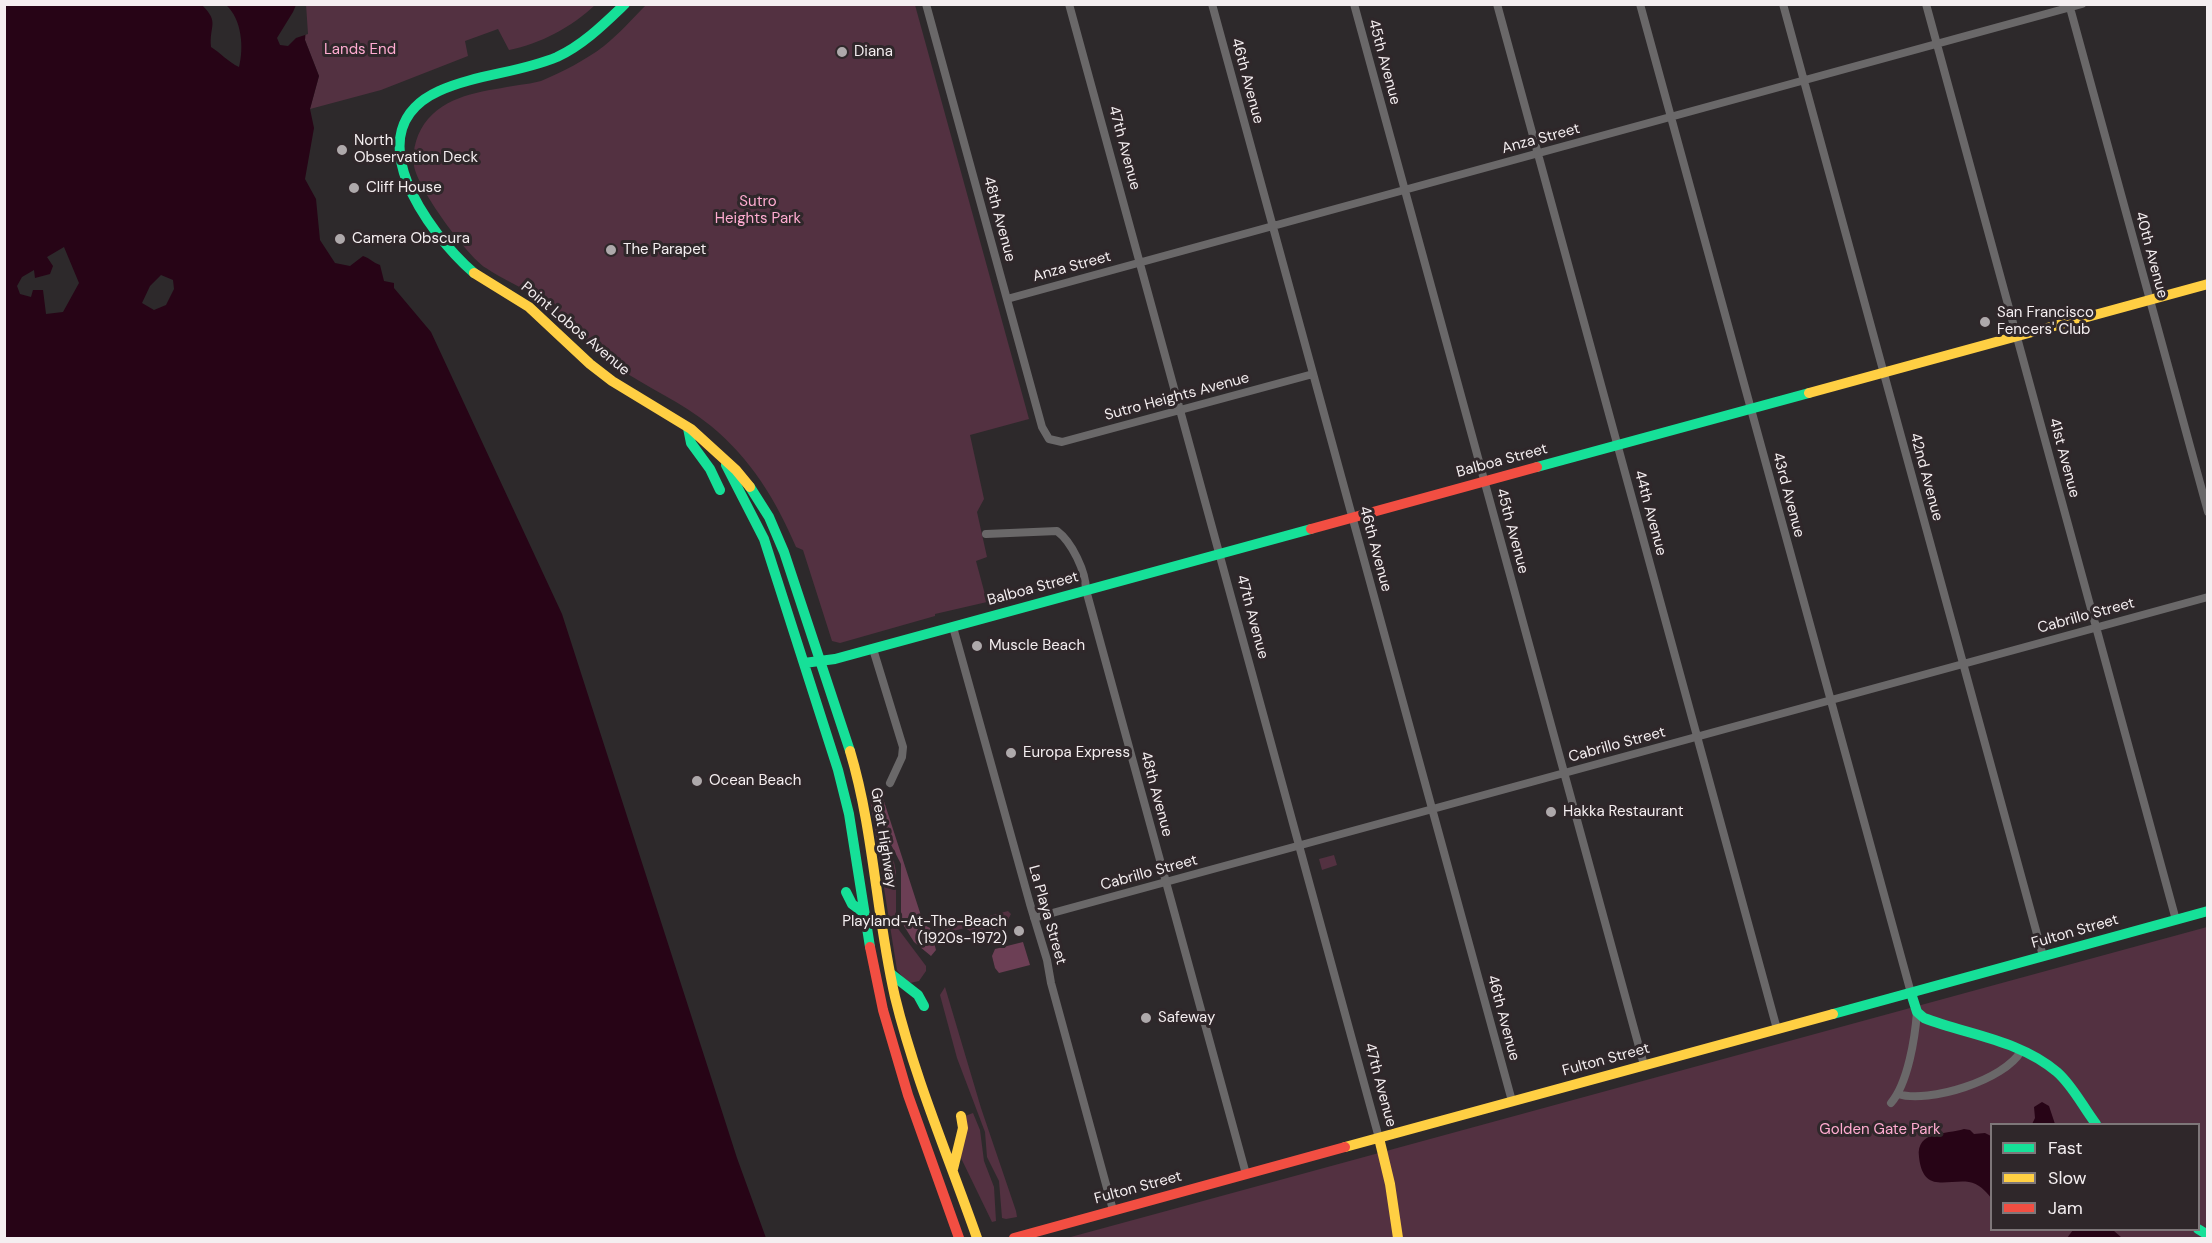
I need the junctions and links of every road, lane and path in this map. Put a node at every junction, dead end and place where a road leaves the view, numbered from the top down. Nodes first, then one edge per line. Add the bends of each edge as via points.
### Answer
1 (625, 4) edge
2 (926, 4) edge
3 (1069, 4) edge
4 (1212, 4) edge
5 (1354, 4) edge
6 (1497, 4) edge
7 (1640, 4) edge
8 (1783, 4) edge
9 (1926, 4) edge
10 (2082, 4) edge
11 (2069, 6) edge
12 (1937, 44) junction
13 (1804, 81) junction
14 (1671, 117) junction
15 (1538, 153) junction
16 (1405, 189) junction
17 (1272, 226) junction
18 (1139, 262) junction
19 (2208, 284) edge
20 (1006, 298) junction
21 (2149, 299) junction
22 (2016, 336) junction
23 (1884, 372) junction
24 (1313, 374) junction
25 (1751, 409) junction
26 (1180, 410) junction
27 (688, 428) junction
28 (1049, 440) joint
29 (1618, 445) junction
30 (723, 458) junction
31 (1485, 481) junction
32 (720, 490) dead end
33 (2208, 512) edge
34 (1352, 518) junction
35 (987, 534) dead end
36 (1219, 554) junction
37 (1086, 590) junction
38 (2208, 597) edge
39 (953, 627) junction
40 (2096, 628) junction
41 (873, 649) junction
42 (820, 660) junction
43 (804, 663) junction
44 (1963, 664) junction
45 (1830, 700) junction
46 (1697, 737) junction
47 (1564, 773) junction
48 (890, 783) dead end
49 (1432, 809) junction
50 (1299, 846) junction
51 (1166, 882) junction
52 (846, 892) dead end
53 (2208, 911) edge
54 (864, 913) junction
55 (1034, 918) junction
56 (2176, 920) junction
57 (2043, 956) junction
58 (891, 974) junction
59 (1911, 993) junction
60 (924, 1006) dead end
61 (1917, 1012) junction
62 (1777, 1029) junction
63 (2021, 1051) junction
64 (1644, 1065) junction
65 (1898, 1094) junction
66 (1512, 1101) junction
67 (1891, 1103) dead end
68 (961, 1116) dead end
69 (2095, 1123) edge
70 (1379, 1138) junction
71 (953, 1170) junction
72 (1246, 1174) junction
73 (1113, 1210) junction
74 (959, 1239) edge
75 (977, 1239) edge
76 (1014, 1239) edge
77 (1398, 1239) edge

1 - 27 main road, Point Lobos Avenue via 594,33 555,57 474,78 425,99 404,124 399,167 410,191 468,268 526,304 611,380
2 - 20 street, 48th Avenue
3 - 18 street, 47th Avenue
4 - 17 street, 46th Avenue
5 - 16 street, 45th Avenue
6 - 15 street, 44th Avenue
7 - 14 street, 43rd Avenue
8 - 13 street, 42nd Avenue
9 - 12 street, 41st Avenue
10 - 11 street, Anza Street
11 - 12 street, Anza Street
11 - 21 street, 40th Avenue
12 - 13 street, Anza Street
12 - 22 street, 41st Avenue
13 - 14 street, Anza Street
13 - 23 street, 42nd Avenue
14 - 15 street, Anza Street
14 - 25 street, 43rd Avenue
15 - 16 street, Anza Street
15 - 29 street, 44th Avenue
16 - 17 street, Anza Street
16 - 31 street, 45th Avenue
17 - 18 street, Anza Street
17 - 24 street, 46th Avenue
18 - 20 street, Anza Street
18 - 26 street, 47th Avenue
19 - 21 main road, Balboa Street
20 - 28 street, 48th Avenue
21 - 22 main road, Balboa Street
21 - 33 street, 40th Avenue
22 - 23 main road, Balboa Street
22 - 40 street, 41st Avenue
23 - 25 main road, Balboa Street
23 - 44 street, 42nd Avenue
24 - 26 street, Sutro Heights Avenue
24 - 34 street, 46th Avenue
25 - 29 main road, Balboa Street
25 - 45 street, 43rd Avenue
26 - 28 street, Sutro Heights Avenue via 1062,442
26 - 36 street, 47th Avenue
27 - 30 main road, Great Highway
27 - 32 main road via 691,443
29 - 31 main road, Balboa Street
29 - 46 street, 44th Avenue
30 - 42 main road, Great Highway via 746,481 777,536
30 - 43 main road, Great Highway via 764,539
31 - 34 main road, Balboa Street
31 - 47 street, 45th Avenue
34 - 36 main road, Balboa Street
34 - 49 street, 46th Avenue
35 - 37 street, 48th Avenue via 1060,532 1082,566
36 - 37 main road, Balboa Street
36 - 50 street, 47th Avenue
37 - 39 main road, Balboa Street
37 - 51 street, 48th Avenue
38 - 40 street, Cabrillo Street
39 - 41 main road, Balboa Street
39 - 55 street, La Playa Street
40 - 44 street, Cabrillo Street
40 - 56 street, 41st Avenue
41 - 42 main road, Balboa Street
41 - 48 street via 903,747
42 - 43 main road, Balboa Street
42 - 58 main road, Great Highway via 863,800
43 - 54 main road, Great Highway via 844,792
44 - 45 street, Cabrillo Street
44 - 57 street, 42nd Avenue
45 - 46 street, Cabrillo Street
45 - 59 street, 43rd Avenue
46 - 47 street, Cabrillo Street
46 - 62 street, 44th Avenue
47 - 49 street, Cabrillo Street
47 - 64 street, 45th Avenue
49 - 50 street, Cabrillo Street
49 - 66 street, 46th Avenue
50 - 51 street, Cabrillo Street
50 - 70 street, 47th Avenue
51 - 55 street, Cabrillo Street
51 - 72 street, 48th Avenue
52 - 54 main road via 852,904
53 - 56 main road, Fulton Street
54 - 74 main road, Great Highway via 894,1053
55 - 73 street, La Playa Street
56 - 57 main road, Fulton Street
57 - 59 main road, Fulton Street
58 - 60 main road via 918,995
58 - 71 main road, Great Highway via 916,1069
59 - 61 main road
59 - 62 main road, Fulton Street
61 - 63 main road via 1926,1019
61 - 65 street
62 - 64 main road, Fulton Street
63 - 65 street via 2014,1061 1972,1086 1913,1097
63 - 69 main road via 2061,1075
64 - 66 main road, Fulton Street
65 - 67 street
66 - 70 main road, Fulton Street
68 - 71 main road via 963,1128
70 - 72 main road, Fulton Street
70 - 77 main road, 47th Avenue
71 - 75 main road, Great Highway
72 - 73 main road, Fulton Street
73 - 76 main road, Fulton Street

